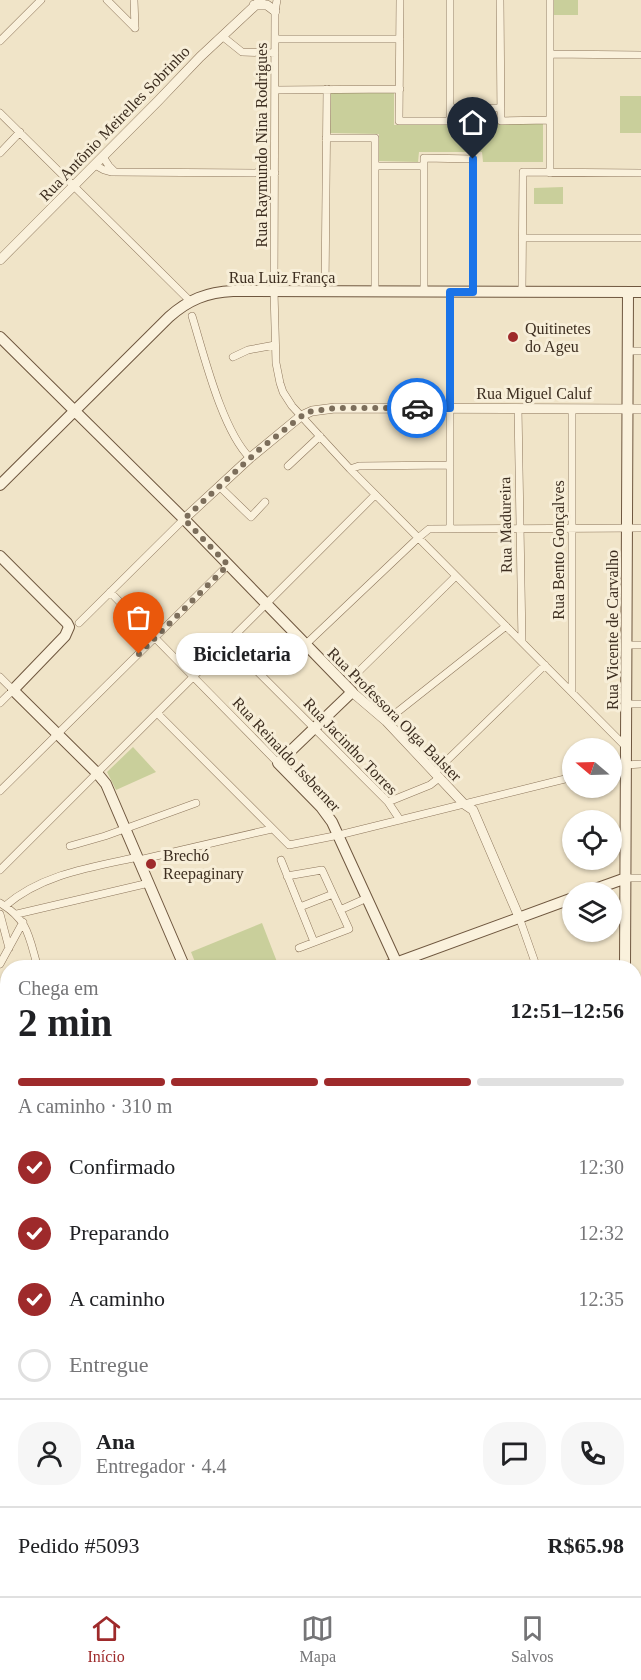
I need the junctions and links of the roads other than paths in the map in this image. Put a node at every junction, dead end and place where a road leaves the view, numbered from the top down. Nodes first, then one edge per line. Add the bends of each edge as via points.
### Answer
1 (41, 0) edge
2 (107, 0) edge
3 (134, 0) edge
4 (272, 0) edge
5 (277, 0) edge
6 (400, 0) edge
7 (450, 0) edge
8 (500, 0) edge
9 (550, 0) edge
10 (255, 3) edge
11 (275, 11) junction
12 (222, 36) junction
13 (275, 39) junction
14 (400, 39) junction
15 (0, 41) edge
16 (275, 53) junction
17 (550, 54) junction
18 (641, 55) edge
19 (327, 89) junction
20 (399, 89) junction
21 (275, 90) junction
22 (450, 108) junction
23 (501, 108) junction
24 (0, 112) edge
25 (550, 120) junction
26 (20, 132) junction
27 (326, 138) junction
28 (0, 153) edge
29 (103, 157) junction
30 (424, 162) junction
31 (95, 165) junction
32 (375, 166) junction
33 (115, 172) junction
34 (550, 172) junction
35 (274, 173) junction
36 (641, 173) edge
37 (74, 186) junction
38 (523, 238) junction
39 (641, 238) edge
40 (0, 260) edge
41 (274, 291) junction
42 (325, 291) junction
43 (375, 291) junction
44 (424, 292) junction
45 (450, 292) junction
46 (473, 292) junction
47 (522, 292) junction
48 (628, 292) junction
49 (641, 292) edge
50 (190, 301) junction
51 (192, 316) dead end
52 (0, 337) edge
53 (275, 345) junction
54 (628, 351) junction
55 (641, 351) edge
56 (233, 357) dead end
57 (450, 408) junction
58 (518, 408) junction
59 (572, 408) junction
60 (627, 409) junction
61 (641, 409) edge
62 (74, 412) junction
63 (301, 416) junction
64 (320, 436) junction
65 (250, 458) junction
66 (450, 465) junction
67 (288, 466) dead end
68 (350, 469) junction
69 (0, 485) edge
70 (219, 486) junction
71 (375, 495) junction
72 (264, 502) dead end
73 (184, 519) junction
74 (450, 528) junction
75 (519, 528) junction
76 (572, 528) junction
77 (627, 528) junction
78 (641, 528) edge
79 (418, 538) junction
80 (0, 556) edge
81 (228, 565) junction
82 (456, 576) junction
83 (110, 592) junction
84 (266, 604) junction
85 (79, 623) dead end
86 (506, 626) junction
87 (155, 638) junction
88 (228, 642) junction
89 (522, 642) junction
90 (305, 645) junction
91 (626, 645) junction
92 (641, 645) edge
93 (545, 665) junction
94 (0, 677) edge
95 (193, 677) junction
96 (352, 678) dead end
97 (13, 690) junction
98 (352, 692) junction
99 (572, 692) junction
100 (0, 703) edge
101 (626, 704) junction
102 (641, 704) edge
103 (158, 713) junction
104 (386, 721) junction
105 (314, 727) junction
106 (58, 734) junction
107 (626, 747) junction
108 (278, 763) junction
109 (641, 764) edge
110 (626, 765) junction
111 (622, 766) edge
112 (97, 773) junction
113 (436, 775) junction
114 (562, 780) edge
115 (0, 791) edge
116 (388, 802) junction
117 (196, 803) dead end
118 (464, 804) junction
119 (400, 820) junction
120 (126, 829) junction
121 (272, 829) junction
122 (339, 835) junction
123 (70, 846) dead end
124 (138, 858) junction
125 (281, 860) dead end
126 (0, 870) edge
127 (287, 876) junction
128 (626, 878) junction
129 (641, 878) edge
130 (615, 882) edge
131 (149, 883) junction
132 (333, 894) junction
133 (367, 897) junction
134 (562, 902) edge
135 (3, 904) edge
136 (300, 907) junction
137 (340, 910) junction
138 (0, 914) edge
139 (17, 914) junction
140 (519, 917) junction
141 (23, 922) junction
142 (315, 942) junction
143 (9, 948) junction
144 (299, 948) dead end
145 (2, 960) edge
146 (35, 960) edge
147 (181, 960) edge
148 (396, 960) edge
149 (411, 960) edge
150 (534, 960) edge
151 (625, 960) edge

1 - 15 street
2 - 3 street via 135,28
4 - 11 street, Rua Raymundo Nina Rodrigues
5 - 11 street, Rua Raymundo Nina Rodrigues
6 - 14 street
7 - 22 street
8 - 23 street
9 - 17 street
10 - 11 street
10 - 12 street, Rua Antônio Meirelles Sobrinho
11 - 13 street, Rua Raymundo Nina Rodrigues
12 - 16 street via 242,52
12 - 29 street, Rua Antônio Meirelles Sobrinho
13 - 14 street
13 - 16 street, Rua Raymundo Nina Rodrigues
14 - 20 street
16 - 21 street, Rua Raymundo Nina Rodrigues
17 - 18 street
17 - 25 street
19 - 20 street
19 - 21 street
19 - 27 street
20 - 22 street via 399,121 450,121
21 - 35 street, Rua Raymundo Nina Rodrigues
22 - 23 street
23 - 25 street via 501,121
24 - 26 street
25 - 34 street
26 - 28 street
26 - 37 street
27 - 32 street via 375,138
27 - 42 street
29 - 31 street, Rua Antônio Meirelles Sobrinho
29 - 33 street
30 - 32 street
30 - 44 street
30 - 46 street via 473,159
31 - 33 street
31 - 37 street, Rua Antônio Meirelles Sobrinho
32 - 43 street
33 - 35 street
34 - 36 street
34 - 38 street via 523,172
35 - 41 street, Rua Raymundo Nina Rodrigues
37 - 40 street, Rua Antônio Meirelles Sobrinho
37 - 50 street
38 - 39 street
38 - 47 street
41 - 42 main road, Rua Luiz França
41 - 50 main road, Rua Luiz França via 222,292
41 - 53 street, Rua Raymundo Nina Rodrigues
42 - 43 main road, Rua Luiz França
43 - 44 main road, Rua Luiz França
44 - 45 main road, Rua Luiz França
45 - 46 main road, Rua Luiz França
45 - 57 street
46 - 47 main road, Rua Luiz França
47 - 48 main road, Rua Luiz França
48 - 49 main road, Rua Luiz França
48 - 54 main road, Rua Vicente de Carvalho
50 - 62 main road, Rua Luiz França
51 - 65 street via 221,407
52 - 62 main road, Rua Professora Olga Balster
53 - 56 street
53 - 63 street, Rua Raymundo Nina Rodrigues via 279,383
54 - 55 street
54 - 60 main road, Rua Vicente de Carvalho
57 - 58 street, Rua Miguel Caluf
57 - 63 street, Rua Miguel Caluf via 327,408
57 - 66 street
58 - 59 street, Rua Miguel Caluf
58 - 75 street, Rua Madureira
59 - 60 street, Rua Miguel Caluf
59 - 76 street, Rua Bento Gonçalves
60 - 61 street, Rua Miguel Caluf
60 - 77 main road, Rua Vicente de Carvalho
62 - 69 main road, Rua Luiz França
62 - 73 main road, Rua Professora Olga Balster
63 - 64 street, Rua Raymundo Nina Rodrigues
63 - 65 street, Rua Miguel Caluf
64 - 67 street
64 - 68 street, Rua Raymundo Nina Rodrigues
65 - 70 street, Rua Miguel Caluf
66 - 68 street
66 - 74 street
68 - 71 street, Rua Raymundo Nina Rodrigues
70 - 72 street via 251,517
70 - 73 street, Rua Miguel Caluf
71 - 79 street, Rua Raymundo Nina Rodrigues
71 - 84 street
73 - 81 main road, Rua Professora Olga Balster
73 - 83 street, Rua Miguel Caluf
74 - 75 street
74 - 79 street via 429,529
75 - 76 street
75 - 89 street, Rua Madureira
76 - 77 street
76 - 99 street, Rua Bento Gonçalves
77 - 78 street
77 - 91 main road, Rua Vicente de Carvalho
79 - 82 street, Rua Raymundo Nina Rodrigues
79 - 90 street
80 - 97 main road via 69,629
81 - 84 main road, Rua Professora Olga Balster
81 - 87 street
82 - 86 street, Rua Raymundo Nina Rodrigues
82 - 96 street
83 - 85 street, Rua Miguel Caluf
83 - 87 street, Rua Reinaldo Issberner
84 - 88 street
84 - 90 main road, Rua Professora Olga Balster
86 - 89 street, Rua Raymundo Nina Rodrigues
86 - 104 street
87 - 95 street, Rua Reinaldo Issberner
87 - 106 street
88 - 95 street
88 - 105 street, Rua Jacintho Torres
89 - 93 street, Rua Raymundo Nina Rodrigues
90 - 98 main road, Rua Professora Olga Balster
91 - 92 street
91 - 101 main road, Rua Vicente de Carvalho
93 - 99 street, Rua Raymundo Nina Rodrigues
93 - 113 street
94 - 97 street
95 - 103 street
95 - 108 street, Rua Reinaldo Issberner
97 - 100 street
97 - 106 main road
98 - 104 street, Rua Professora Olga Balster
98 - 105 main road
99 - 107 street, Rua Raymundo Nina Rodrigues
101 - 102 street
101 - 107 main road, Rua Vicente de Carvalho
103 - 112 street
103 - 121 street
104 - 113 street, Rua Professora Olga Balster
105 - 108 main road
105 - 116 street, Rua Jacintho Torres
106 - 112 main road
106 - 115 street
107 - 110 main road, Rua Vicente de Carvalho
108 - 122 main road, Rua Reinaldo Issberner via 321,807
109 - 110 street
110 - 111 street
110 - 128 main road, Rua Vicente de Carvalho
112 - 120 main road
112 - 126 street
113 - 116 street via 430,785
113 - 118 street, Rua Professora Olga Balster
114 - 118 street
116 - 119 street, Rua Jacintho Torres
117 - 120 street
118 - 119 street
118 - 140 street, Rua Professora Olga Balster via 475,814
119 - 122 street
120 - 123 street
120 - 124 main road
121 - 122 street via 290,845
121 - 124 street
122 - 133 main road, Rua Reinaldo Issberner
124 - 131 main road
124 - 135 street via 58,875
125 - 127 street
127 - 132 street via 322,870
127 - 136 street
128 - 129 street
128 - 130 main road
128 - 151 main road, Rua Vicente de Carvalho
131 - 139 street
131 - 147 main road
132 - 136 street
132 - 137 street
133 - 137 street
133 - 148 main road, Rua Reinaldo Issberner
134 - 140 main road
135 - 139 street
136 - 142 street
137 - 142 street via 348,929
138 - 143 street
139 - 141 street
140 - 149 main road
140 - 150 street, Rua Professora Olga Balster
141 - 143 street
141 - 146 street
142 - 144 street
143 - 145 street

